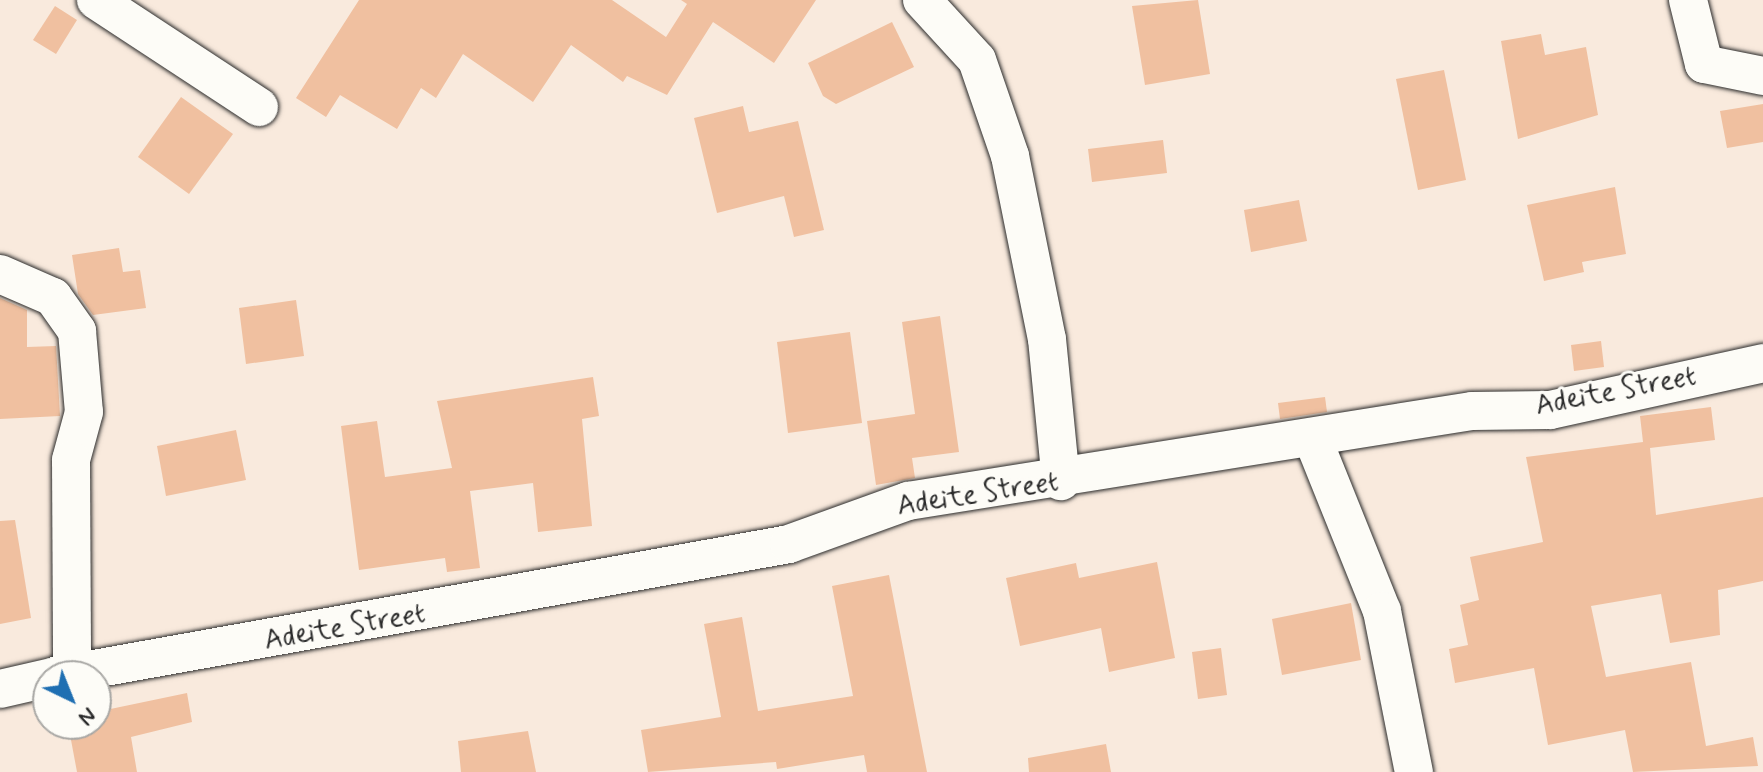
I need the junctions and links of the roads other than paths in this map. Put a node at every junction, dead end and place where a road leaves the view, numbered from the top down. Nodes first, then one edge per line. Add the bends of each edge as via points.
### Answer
1 (96, 0) edge
2 (922, 0) edge
3 (1688, 0) edge
4 (1763, 76) edge
5 (259, 107) dead end
6 (0, 274) edge
7 (1763, 363) edge
8 (1314, 442) junction
9 (1061, 481) junction
10 (59, 660) edge
11 (112, 666) edge
12 (32, 681) edge
13 (0, 689) edge
14 (1414, 772) edge

1 - 5 street
2 - 9 street via 977,60 1010,156 1047,339
3 - 4 street via 1704,64
6 - 10 street via 53,297 77,331 84,412 71,460
7 - 8 street, Adeite Street via 1550,410 1472,411
8 - 9 street, Adeite Street
8 - 14 street via 1382,611
9 - 11 street, Adeite Street via 908,501 789,544 426,615
12 - 13 street, Adeite Street

